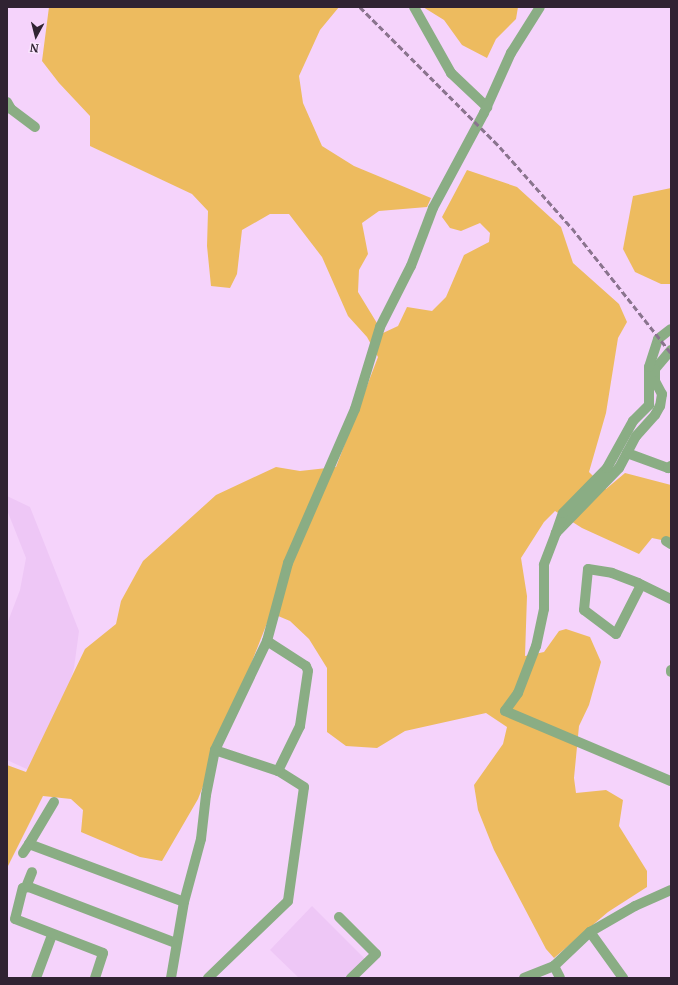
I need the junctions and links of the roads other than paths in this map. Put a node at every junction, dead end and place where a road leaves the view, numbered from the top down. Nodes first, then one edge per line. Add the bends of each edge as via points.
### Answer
1 (414, 7) edge
2 (540, 7) edge
3 (7, 102) edge
4 (485, 110) junction
5 (35, 127) dead end
6 (671, 329) edge
7 (671, 350) edge
8 (650, 392) junction
9 (667, 394) edge
10 (627, 453) junction
11 (671, 466) edge
12 (556, 533) junction
13 (641, 584) junction
14 (671, 599) edge
15 (267, 641) junction
16 (215, 750) junction
17 (278, 771) junction
18 (671, 781) edge
19 (54, 802) dead end
20 (29, 844) junction
21 (23, 853) dead end
22 (32, 872) dead end
23 (26, 887) junction
24 (671, 890) edge
25 (184, 902) junction
26 (339, 916) dead end
27 (590, 932) junction
28 (52, 935) junction
29 (176, 943) junction
30 (554, 966) junction
31 (36, 978) edge
32 (95, 978) edge
33 (171, 978) edge
34 (209, 978) edge
35 (351, 978) edge
36 (524, 978) edge
37 (560, 978) edge
38 (623, 978) edge

1 - 4 street via 451,73
2 - 4 street via 511,52
3 - 5 street
4 - 15 street via 433,208 411,266 380,327 355,409 288,563
6 - 8 street via 658,339 649,367
7 - 9 street via 655,369 655,380
8 - 9 street
8 - 12 street via 649,405 633,421 613,458 563,513
9 - 10 street via 655,415 640,430
10 - 11 street via 668,468
10 - 12 street via 619,468
12 - 18 street via 544,565 544,609 536,646 518,693 505,711
13 - 13 street via 616,634 584,610 588,569 612,572
13 - 14 street
15 - 16 street
15 - 17 street via 306,666 308,671 300,726
16 - 17 street
16 - 25 street via 201,839
17 - 34 street via 304,787 288,901
19 - 20 street
20 - 21 street
20 - 25 street
22 - 23 street
23 - 28 street via 21,894 15,919
23 - 29 street
24 - 27 street via 635,906
25 - 29 street
26 - 35 street via 376,954
27 - 30 street
27 - 38 street
28 - 31 street
28 - 32 street via 103,953
29 - 33 street
30 - 36 street
30 - 37 street

